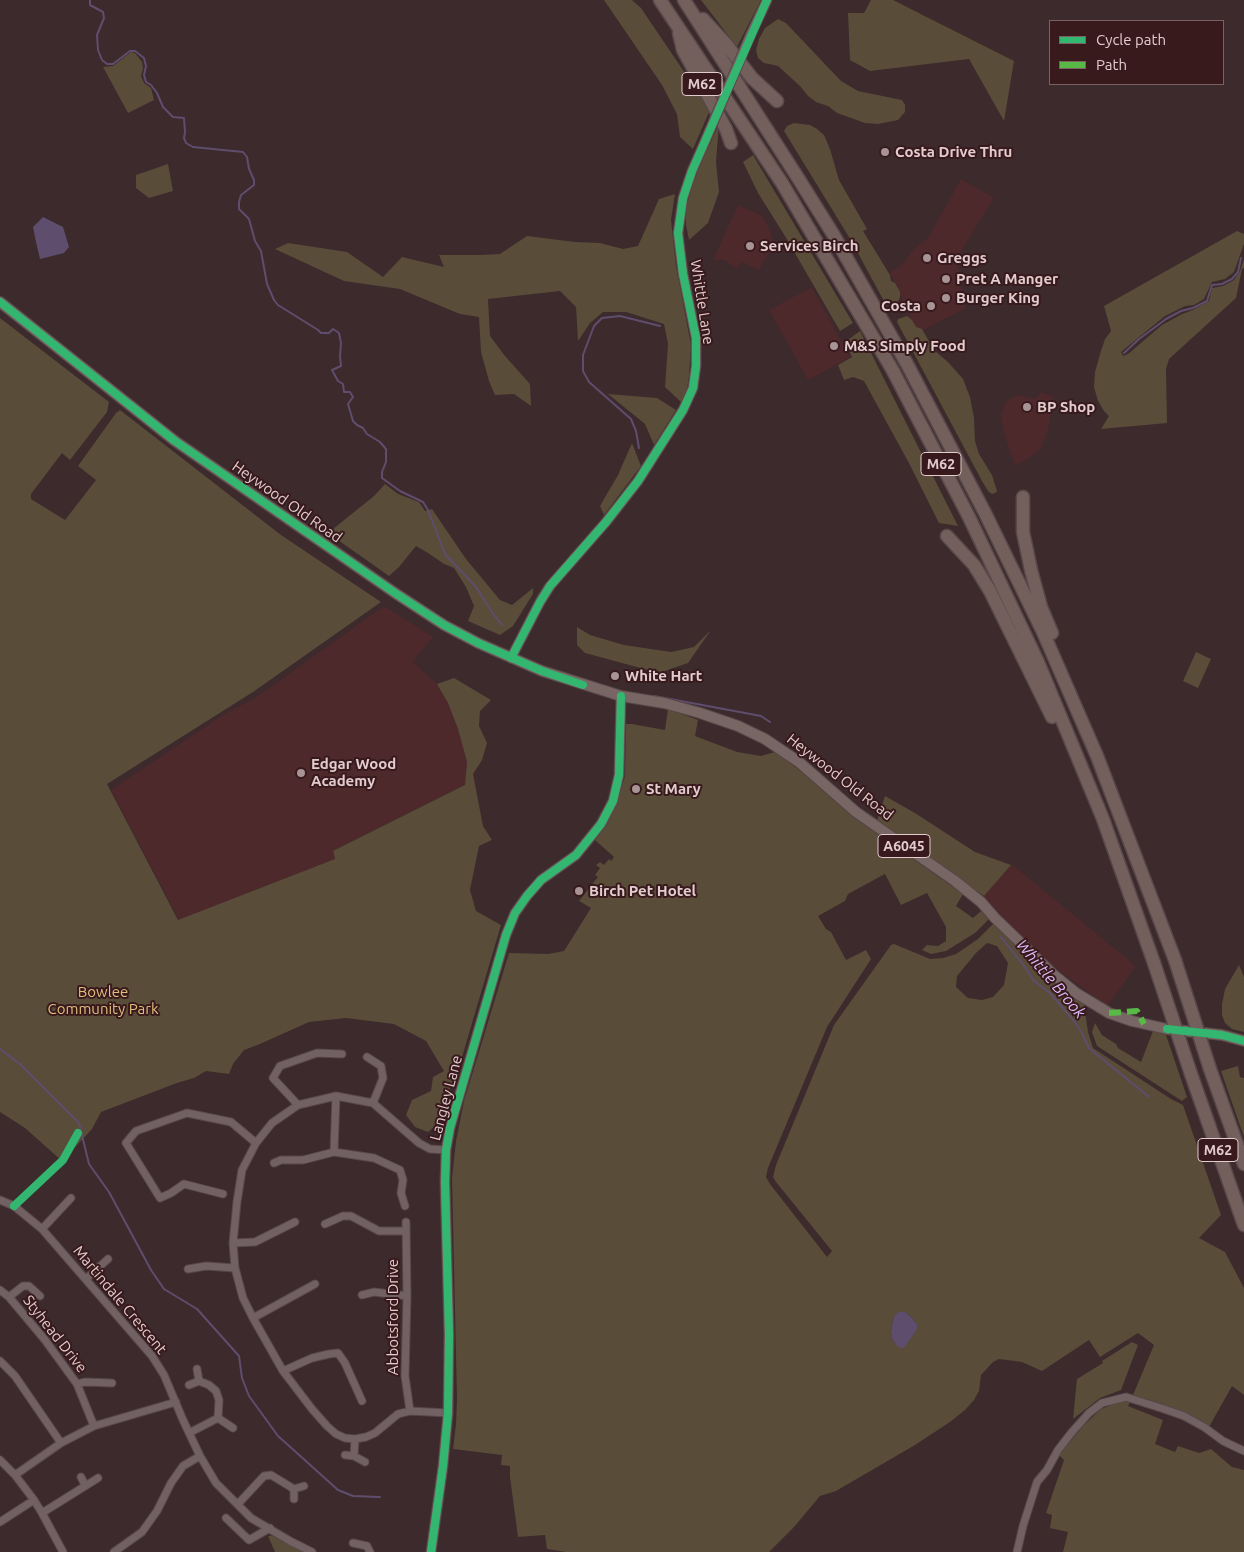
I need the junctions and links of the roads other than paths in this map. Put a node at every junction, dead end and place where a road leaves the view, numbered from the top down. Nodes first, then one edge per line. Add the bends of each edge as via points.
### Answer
1 (660, 0) edge
2 (685, 0) edge
3 (767, 0) edge
4 (677, 24) junction
5 (777, 101) dead end
6 (731, 143) dead end
7 (0, 302) edge
8 (1023, 497) dead end
9 (947, 536) dead end
10 (511, 658) junction
11 (621, 696) junction
12 (1097, 756) junction
13 (1103, 820) junction
14 (1243, 1041) edge
15 (342, 1054) dead end
16 (367, 1057) dead end
17 (336, 1096) junction
18 (373, 1103) junction
19 (298, 1105) junction
20 (256, 1143) junction
21 (446, 1150) junction
22 (334, 1152) junction
23 (274, 1163) dead end
24 (1244, 1164) edge
25 (223, 1194) dead end
26 (71, 1198) dead end
27 (0, 1200) edge
28 (405, 1206) dead end
29 (295, 1222) dead end
30 (406, 1222) dead end
31 (325, 1224) dead end
32 (1244, 1225) edge
33 (42, 1229) junction
34 (406, 1231) junction
35 (233, 1243) junction
36 (108, 1259) dead end
37 (235, 1268) junction
38 (188, 1269) dead end
39 (86, 1280) junction
40 (315, 1284) dead end
41 (0, 1290) edge
42 (362, 1295) dead end
43 (40, 1296) dead end
44 (407, 1296) junction
45 (9, 1297) junction
46 (253, 1318) junction
47 (0, 1361) edge
48 (198, 1368) dead end
49 (283, 1371) junction
50 (199, 1381) junction
51 (112, 1383) dead end
52 (77, 1384) junction
53 (189, 1385) dead end
54 (362, 1401) dead end
55 (176, 1402) junction
56 (410, 1411) junction
57 (448, 1413) junction
58 (218, 1418) junction
59 (94, 1426) junction
60 (233, 1428) dead end
61 (189, 1433) junction
62 (355, 1439) junction
63 (61, 1443) junction
64 (1244, 1451) edge
65 (345, 1455) dead end
66 (200, 1456) junction
67 (354, 1456) junction
68 (0, 1460) edge
69 (364, 1462) dead end
70 (14, 1475) junction
71 (81, 1476) dead end
72 (98, 1478) dead end
73 (85, 1485) junction
74 (304, 1486) dead end
75 (294, 1489) junction
76 (294, 1499) dead end
77 (34, 1500) junction
78 (238, 1504) junction
79 (42, 1513) junction
80 (226, 1518) dead end
81 (0, 1522) edge
82 (270, 1528) junction
83 (353, 1543) dead end
84 (63, 1552) edge
85 (114, 1552) edge
86 (312, 1552) edge
87 (370, 1552) edge
88 (431, 1552) edge
89 (1017, 1552) edge

1 - 4 highway, M62
2 - 5 highway, M62 via 752,78
2 - 12 highway, M62 via 833,234 907,364 1043,632
3 - 10 street, Whittle Lane, bridge via 683,198 678,233 696,338 693,388 683,410 638,481 550,586
4 - 6 highway, M62 via 683,50
4 - 13 highway, M62 via 782,183 892,370 969,517 1038,662
7 - 10 main road, Heywood Old Road / A6045 via 179,443 394,593 444,625
8 - 12 highway, M62 via 1023,532 1041,607 1083,707
9 - 13 highway, M62 via 974,566 990,591
10 - 11 main road, Heywood Old Road / A6045 via 561,678
11 - 14 main road, Heywood Old Road / A6045 via 664,702 700,713 738,726 782,750 856,812 981,902 1055,976 1099,1007 1144,1024
11 - 21 street, Langley Lane via 619,775 613,801 601,824 576,855 541,880 515,913
12 - 24 highway, M62, bridge via 1175,960
13 - 32 highway, M62, bridge
15 - 19 street via 317,1053 280,1066 273,1078
16 - 18 street via 381,1066 383,1078
17 - 18 street
17 - 19 street
17 - 22 street
18 - 21 street via 419,1143 430,1149
19 - 20 street via 272,1123
20 - 25 street via 231,1122 187,1113 136,1131 126,1143 160,1198 184,1184
20 - 35 street via 242,1170
21 - 57 street, Langley Lane
22 - 23 street
22 - 28 street via 374,1158 400,1170
26 - 33 street via 66,1209
27 - 33 street, Martindale Crescent via 14,1206
29 - 35 street via 255,1242
30 - 34 street, Abbotsford Drive
31 - 34 street via 351,1216 379,1231
33 - 39 street, Martindale Crescent
34 - 44 street, Abbotsford Drive
35 - 37 street
36 - 39 street via 101,1271
37 - 38 street via 206,1266
37 - 46 street via 243,1298
39 - 55 street, Martindale Crescent via 152,1356
40 - 46 street
41 - 45 street, Styhead Drive
42 - 44 street via 374,1292
43 - 45 street via 30,1286 23,1286
44 - 56 street, Abbotsford Drive via 405,1376
45 - 52 street, Styhead Drive
46 - 49 street
47 - 63 street via 15,1376
48 - 50 street
49 - 54 street via 312,1358 338,1353
49 - 62 street via 327,1426 336,1434
50 - 53 street
50 - 58 street via 216,1391
51 - 52 street
52 - 59 street, Styhead Drive
55 - 59 street
55 - 61 street, Martindale Crescent
56 - 57 street
56 - 62 street via 398,1414 375,1433
57 - 88 street, Langley Lane
58 - 60 street
58 - 61 street
59 - 63 street
61 - 66 street, Martindale Crescent
62 - 67 street
63 - 70 street
64 - 89 street via 1184,1416 1164,1409 1126,1397 1102,1404 1072,1432 1037,1482
65 - 67 street
66 - 78 street, Martindale Crescent via 216,1483
66 - 85 street via 183,1466 142,1532
67 - 69 street
68 - 70 street
70 - 77 street
71 - 73 street
72 - 73 street
73 - 79 street
74 - 75 street
75 - 76 street
75 - 78 street via 271,1475 264,1476
77 - 79 street
77 - 81 street
78 - 82 street, Martindale Crescent via 252,1518
79 - 84 street
80 - 82 street via 249,1540
82 - 86 street, Martindale Crescent
83 - 87 street via 367,1546

